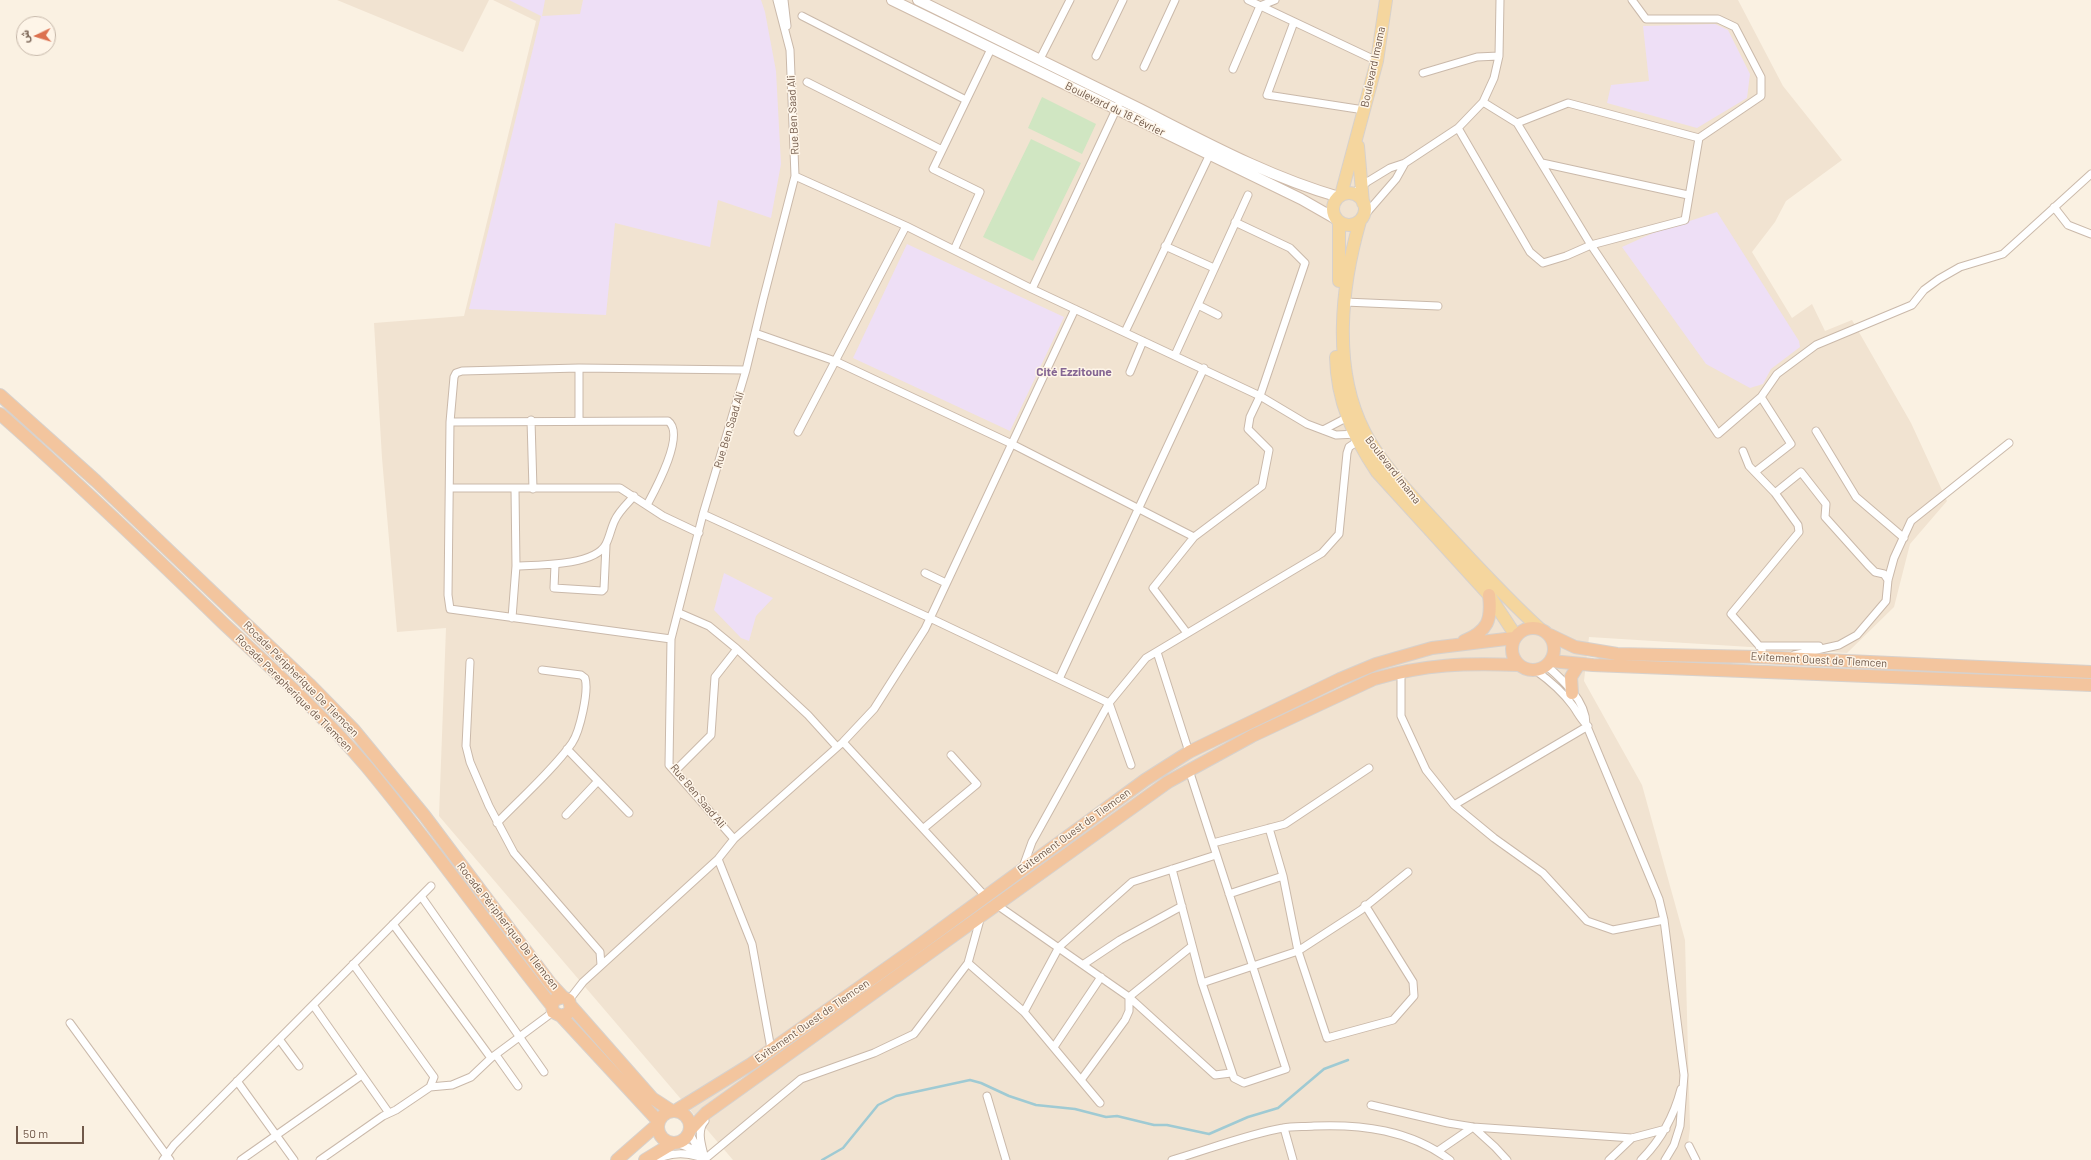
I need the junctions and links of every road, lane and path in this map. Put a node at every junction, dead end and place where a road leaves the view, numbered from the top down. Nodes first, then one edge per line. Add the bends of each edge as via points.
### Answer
1 (776, 0) edge
2 (784, 0) edge
3 (892, 0) edge
4 (918, 0) edge
5 (1070, 0) edge
6 (1123, 0) edge
7 (1175, 0) edge
8 (1248, 0) edge
9 (1275, 0) edge
10 (1386, 0) edge
11 (1500, 0) edge
12 (1632, 0) edge
13 (1260, 6) junction
14 (802, 16) dead end
15 (1294, 22) junction
16 (991, 49) junction
17 (790, 50) junction
18 (1096, 56) dead end
19 (1499, 56) junction
20 (1040, 59) junction
21 (1377, 61) junction
22 (1144, 67) dead end
23 (1233, 69) dead end
24 (1423, 73) dead end
25 (807, 82) dead end
26 (1121, 99) junction
27 (966, 100) junction
28 (1483, 102) junction
29 (1116, 109) junction
30 (1364, 110) junction
31 (1517, 123) junction
32 (1458, 128) junction
33 (1358, 133) junction
34 (1699, 138) junction
35 (942, 150) junction
36 (1211, 150) junction
37 (1405, 163) junction
38 (1542, 164) junction
39 (2091, 174) edge
40 (796, 176) junction
41 (1357, 191) junction
42 (1248, 195) dead end
43 (1688, 195) junction
44 (1340, 196) junction
45 (2054, 207) junction
46 (1361, 219) junction
47 (1338, 221) junction
48 (1235, 222) junction
49 (906, 226) junction
50 (2091, 234) edge
51 (1165, 246) junction
52 (1591, 246) junction
53 (954, 250) junction
54 (1214, 268) junction
55 (1032, 289) junction
56 (1344, 302) junction
57 (1198, 305) junction
58 (1438, 306) dead end
59 (1076, 310) junction
60 (1218, 315) dead end
61 (1125, 332) junction
62 (755, 333) junction
63 (1144, 341) junction
64 (1175, 355) junction
65 (835, 361) junction
66 (579, 368) junction
67 (1204, 368) junction
68 (746, 370) junction
69 (1130, 372) dead end
70 (0, 395) edge
71 (1260, 396) junction
72 (1761, 397) junction
73 (0, 414) edge
74 (1351, 416) junction
75 (531, 420) junction
76 (579, 420) junction
77 (450, 422) junction
78 (1324, 430) junction
79 (1816, 431) dead end
80 (798, 432) dead end
81 (1359, 436) junction
82 (1012, 444) junction
83 (2009, 444) dead end
84 (1743, 452) dead end
85 (1755, 472) junction
86 (450, 488) junction
87 (515, 489) junction
88 (533, 489) junction
89 (1775, 493) junction
90 (634, 496) junction
91 (647, 505) junction
92 (1139, 508) junction
93 (703, 514) junction
94 (699, 534) junction
95 (1194, 537) junction
96 (1904, 538) junction
97 (606, 545) junction
98 (555, 564) junction
99 (516, 566) junction
100 (925, 573) dead end
101 (1888, 580) junction
102 (946, 583) junction
103 (1489, 595) junction
104 (679, 613) junction
105 (512, 618) junction
106 (930, 618) junction
107 (1539, 628) junction
108 (1187, 633) junction
109 (1550, 635) junction
110 (1515, 637) junction
111 (671, 639) junction
112 (1454, 645) junction
113 (1833, 646) junction
114 (737, 649) junction
115 (1157, 652) junction
116 (1761, 652) junction
117 (1782, 658) junction
118 (470, 662) dead end
119 (1549, 664) junction
120 (1579, 664) junction
121 (1519, 665) junction
122 (542, 670) dead end
123 (1535, 670) junction
124 (1401, 672) junction
125 (2091, 672) edge
126 (1058, 679) junction
127 (2091, 685) edge
128 (1572, 693) junction
129 (1109, 703) junction
130 (1587, 725) junction
131 (840, 744) junction
132 (567, 749) junction
133 (1189, 752) junction
134 (951, 755) dead end
135 (1131, 765) dead end
136 (1369, 768) dead end
137 (1189, 770) junction
138 (675, 771) junction
139 (598, 781) junction
140 (1454, 805) junction
141 (629, 813) dead end
142 (566, 815) dead end
143 (497, 823) junction
144 (924, 828) junction
145 (1269, 828) junction
146 (734, 839) junction
147 (1213, 844) junction
148 (1216, 855) junction
149 (718, 859) junction
150 (1023, 868) junction
151 (1172, 869) junction
152 (1408, 872) dead end
153 (1283, 876) junction
154 (431, 886) dead end
155 (1229, 894) junction
156 (421, 896) junction
157 (986, 897) junction
158 (997, 905) junction
159 (1365, 905) junction
160 (1182, 906) junction
161 (981, 916) junction
162 (1664, 920) junction
163 (393, 924) junction
164 (1192, 946) junction
165 (1059, 947) junction
166 (1298, 951) junction
167 (968, 963) junction
168 (354, 964) junction
169 (1084, 964) junction
170 (601, 965) junction
171 (1252, 967) junction
172 (1101, 977) junction
173 (1202, 983) junction
174 (1129, 997) junction
175 (568, 1001) junction
176 (313, 1005) junction
177 (555, 1011) junction
178 (1024, 1012) junction
179 (70, 1023) dead end
180 (521, 1037) junction
181 (279, 1039) junction
182 (1054, 1047) junction
183 (772, 1049) junction
184 (494, 1057) junction
185 (299, 1066) dead end
186 (544, 1072) dead end
187 (1231, 1073) junction
188 (362, 1075) junction
189 (1684, 1075) junction
190 (434, 1077) junction
191 (1081, 1080) junction
192 (237, 1081) junction
193 (442, 1086) junction
194 (518, 1086) dead end
195 (430, 1087) junction
196 (987, 1096) dead end
197 (729, 1097) junction
198 (1100, 1103) dead end
199 (1371, 1105) dead end
200 (674, 1111) junction
201 (389, 1113) junction
202 (659, 1123) junction
203 (1284, 1128) junction
204 (1473, 1128) junction
205 (1666, 1129) junction
206 (690, 1131) junction
207 (276, 1135) junction
208 (1632, 1138) junction
209 (674, 1143) junction
210 (1689, 1146) dead end
211 (1438, 1151) junction
212 (166, 1158) edge
213 (705, 1159) edge
214 (240, 1160) edge
215 (294, 1160) edge
216 (320, 1160) edge
217 (617, 1160) edge
218 (645, 1160) edge
219 (654, 1160) edge
220 (1006, 1160) edge
221 (1172, 1160) edge
222 (1293, 1160) edge
223 (1450, 1160) edge
224 (1507, 1160) edge
225 (1609, 1160) edge
226 (1641, 1160) edge
227 (1665, 1160) edge
228 (1696, 1160) edge

1 - 17 street, Rue Ben Saad Ali
2 - 17 street
3 - 16 main road, Boulevard du 18 Février
4 - 20 main road, Boulevard du 18 Février
5 - 20 street
6 - 18 street
7 - 22 street
8 - 13 street
9 - 13 street
10 - 21 main road, Boulevard Imama
11 - 19 street
12 - 34 street via 1646,19 1718,19 1735,26 1761,77 1761,96
13 - 15 street
13 - 23 street
14 - 27 street
15 - 21 street
15 - 30 street via 1267,95
16 - 27 street
16 - 29 main road, Boulevard du 18 Février
17 - 40 street, Rue Ben Saad Ali
19 - 24 street via 1478,57
19 - 28 street via 1494,78
20 - 26 main road, Boulevard du 18 Février
21 - 30 main road, Boulevard Imama
25 - 35 street
26 - 29 street
26 - 36 main road, Boulevard du 18 Février
27 - 35 street
28 - 31 street
28 - 32 street
29 - 36 main road, Boulevard du 18 Février
29 - 55 street
30 - 33 main road, Boulevard Imama
31 - 34 street via 1568,102
31 - 38 street
32 - 37 street
32 - 52 street via 1530,252 1543,263
33 - 41 main road, Boulevard Imama
33 - 44 main road, Boulevard Imama
34 - 43 street
35 - 53 street via 933,168 980,192
36 - 44 main road, Boulevard du 18 Février via 1297,184
36 - 47 main road, Boulevard du 18 Février
36 - 51 street
37 - 41 street via 1390,168
37 - 46 street via 1396,179
38 - 43 street
38 - 52 street
39 - 45 street
40 - 49 street
40 - 62 street, Rue Ben Saad Ali
41 - 44 main road
41 - 46 main road via 1363,203 1364,212
42 - 48 street
43 - 52 street via 1685,220
44 - 47 main road via 1333,208
45 - 50 street via 2068,225
45 - 72 street via 2003,254 1960,267 1924,290 1912,305 1810,349 1777,374
46 - 47 main road via 1348,225
46 - 56 main road, Boulevard Imama via 1349,262
47 - 74 main road, Boulevard Imama via 1340,264 1337,375
48 - 54 street
48 - 71 street via 1290,248 1305,263
49 - 53 street
49 - 65 street
51 - 54 street
51 - 61 street
52 - 72 street via 1718,434
53 - 55 street
54 - 57 street
55 - 59 street
56 - 58 street
56 - 74 main road, Boulevard Imama via 1345,369
57 - 60 street
57 - 64 street
59 - 61 street
59 - 82 street
61 - 63 street
62 - 65 street
62 - 68 street, Rue Ben Saad Ali
63 - 64 street
63 - 69 street
64 - 67 street
65 - 80 street
65 - 82 street
66 - 68 street
66 - 76 street
66 - 77 street via 456,373
67 - 71 street
67 - 92 street
68 - 93 street, Rue Ben Saad Ali
70 - 175 highway, Rocade Péripherique De Tlemcen via 96,481 354,730 424,815 550,983
71 - 78 street via 1307,424
71 - 95 street via 1250,417 1248,429 1269,450 1262,486
72 - 85 street via 1791,444
73 - 177 highway, Rocade Perepherique de Tlemcen via 139,542 322,718 366,766
74 - 78 street
74 - 81 main road, Boulevard Imama
75 - 76 street
75 - 77 street
75 - 88 street
76 - 91 street via 663,420 671,423 673,438 670,454
77 - 86 street
78 - 81 street via 1344,436
79 - 96 street via 1856,497
81 - 103 main road, Boulevard Imama via 1377,472
81 - 107 main road, Boulevard Imama via 1507,598
81 - 108 street via 1346,453 1339,534 1322,553
82 - 92 street
82 - 102 street
83 - 96 street via 1911,521
84 - 85 street via 1749,466
85 - 89 street
86 - 87 street
86 - 105 street via 450,609
87 - 88 street
87 - 99 street
88 - 90 street via 620,488
89 - 101 street via 1801,472 1826,504 1825,517 1868,565 1876,572 1884,574
89 - 116 street via 1798,525 1799,532 1731,614
90 - 91 street
90 - 97 street via 615,520
91 - 94 street
92 - 95 street
92 - 126 street
93 - 94 street, Rue Ben Saad Ali
93 - 106 street
94 - 104 street, Rue Ben Saad Ali
95 - 108 street via 1153,588
96 - 101 street via 1894,558
97 - 98 street via 583,559
97 - 98 street via 602,591 554,588
98 - 99 street
99 - 105 street
100 - 102 street
101 - 113 street via 1886,601 1857,635
102 - 106 street
103 - 110 main road, Boulevard Imama
103 - 112 highway via 1490,616 1485,627 1476,635
104 - 111 street, Rue Ben Saad Ali
104 - 114 street via 710,626
105 - 111 street
106 - 126 street
106 - 131 street via 874,709
107 - 109 highway
107 - 110 highway via 1526,629
108 - 115 street
109 - 116 highway, Evitement Ouest de Tlemcen via 1575,647 1602,653
109 - 119 highway via 1554,643 1554,653
110 - 112 highway, Evitement Ouest de Tlemcen
110 - 121 highway via 1512,644 1513,655
111 - 138 street, Rue Ben Saad Ali via 669,765
112 - 133 highway, Evitement Ouest de Tlemcen via 1412,653 1376,664 1333,682
113 - 116 street
113 - 117 street
114 - 131 street
114 - 138 street via 715,677 711,735
115 - 129 street via 1146,658
115 - 133 street
116 - 117 highway, Evitement Ouest de Tlemcen
117 - 125 highway, Evitement Ouest de Tlemcen
118 - 143 street via 466,746 470,762
119 - 120 highway, Evitement Ouest de Tlemcen
119 - 123 highway
119 - 128 street
120 - 127 highway, Evitement Ouest de Tlemcen
120 - 128 highway via 1571,677
121 - 123 highway
121 - 124 highway, Evitement Ouest de Tlemcen via 1450,664
122 - 132 street via 581,674 585,678 587,685 583,709 574,741
123 - 130 street via 1565,696
124 - 137 highway, Evitement Ouest de Tlemcen via 1374,679 1319,704
124 - 140 street via 1401,716 1426,770
126 - 129 street
128 - 130 street via 1586,716
129 - 135 street
129 - 150 street via 1032,842
130 - 140 street
130 - 162 street via 1659,899
131 - 144 street
131 - 146 street
132 - 139 street
132 - 143 street
133 - 150 highway, Evitement Ouest de Tlemcen via 1145,780
134 - 144 street via 978,784
136 - 145 street via 1285,824
137 - 147 street
137 - 158 highway, Evitement Ouest de Tlemcen via 1136,804
138 - 146 street, Rue Ben Saad Ali
139 - 141 street
139 - 142 street
140 - 162 street via 1543,873 1587,921 1613,930
143 - 170 street via 514,853 600,952
144 - 157 street
145 - 147 street
145 - 153 street
146 - 149 street
147 - 148 street
148 - 151 street
148 - 155 street
149 - 170 street
149 - 183 street via 752,944
150 - 157 highway, Evitement Ouest de Tlemcen
151 - 160 street
151 - 165 street via 1132,882
152 - 159 street
153 - 155 street
153 - 166 street
154 - 156 street
155 - 171 street
156 - 163 street
156 - 180 street
157 - 183 highway, Evitement Ouest de Tlemcen
158 - 161 highway, Evitement Ouest de Tlemcen
158 - 165 street
159 - 166 street
159 - 166 street via 1413,982 1414,996 1393,1020 1327,1038
160 - 164 street
160 - 169 street via 1120,940
161 - 167 street
161 - 197 highway, Evitement Ouest de Tlemcen
162 - 189 street
163 - 168 street
163 - 184 street
164 - 173 street
164 - 174 street
165 - 169 street
165 - 178 street
166 - 171 street
167 - 178 street
167 - 213 street via 914,1034 874,1053 801,1078
168 - 176 street
168 - 190 street
169 - 172 street
170 - 175 street
171 - 173 street
171 - 187 street via 1286,1069 1244,1083 1234,1078
172 - 174 street
172 - 182 street
173 - 187 street
174 - 187 street via 1215,1075
174 - 191 street via 1129,1011 1125,1020
175 - 177 highway via 554,1000
175 - 177 highway via 569,1012
175 - 200 highway, Rocade Péripherique De Tlemcen via 652,1098
176 - 181 street
176 - 188 street
177 - 180 street
177 - 202 highway, Rocade Perepherique de Tlemcen
178 - 182 street
179 - 212 street
180 - 184 street
180 - 186 street
181 - 185 street
181 - 192 street
182 - 191 street
183 - 200 highway, Evitement Ouest de Tlemcen via 694,1101
184 - 193 street via 465,1081
184 - 194 street
188 - 201 street
188 - 207 street
189 - 205 street via 1678,1103
189 - 227 street via 1680,1126 1674,1145
190 - 193 street
190 - 195 street
191 - 198 street
192 - 207 street
192 - 212 street
193 - 195 street
195 - 201 street
196 - 220 street
197 - 206 highway, Evitement Ouest de Tlemcen via 702,1116
197 - 213 street via 723,1108 701,1126 700,1137
199 - 204 street
200 - 202 highway, Evitement Ouest de Tlemcen via 664,1114
200 - 206 highway via 685,1116
201 - 216 street
202 - 209 highway via 660,1135 666,1141
202 - 217 highway, Evitement Ouest de Tlemcen
203 - 211 street via 1339,1125 1374,1128 1402,1134
203 - 221 street
203 - 222 street
204 - 208 street
204 - 211 street
204 - 224 street
205 - 208 street
205 - 226 street
206 - 209 highway, Evitement Ouest de Tlemcen via 684,1140
206 - 213 street
207 - 214 street
207 - 215 street
208 - 225 street
209 - 213 street via 690,1148
209 - 218 highway, Evitement Ouest de Tlemcen
210 - 228 street
211 - 223 street
213 - 219 street via 681,1153

